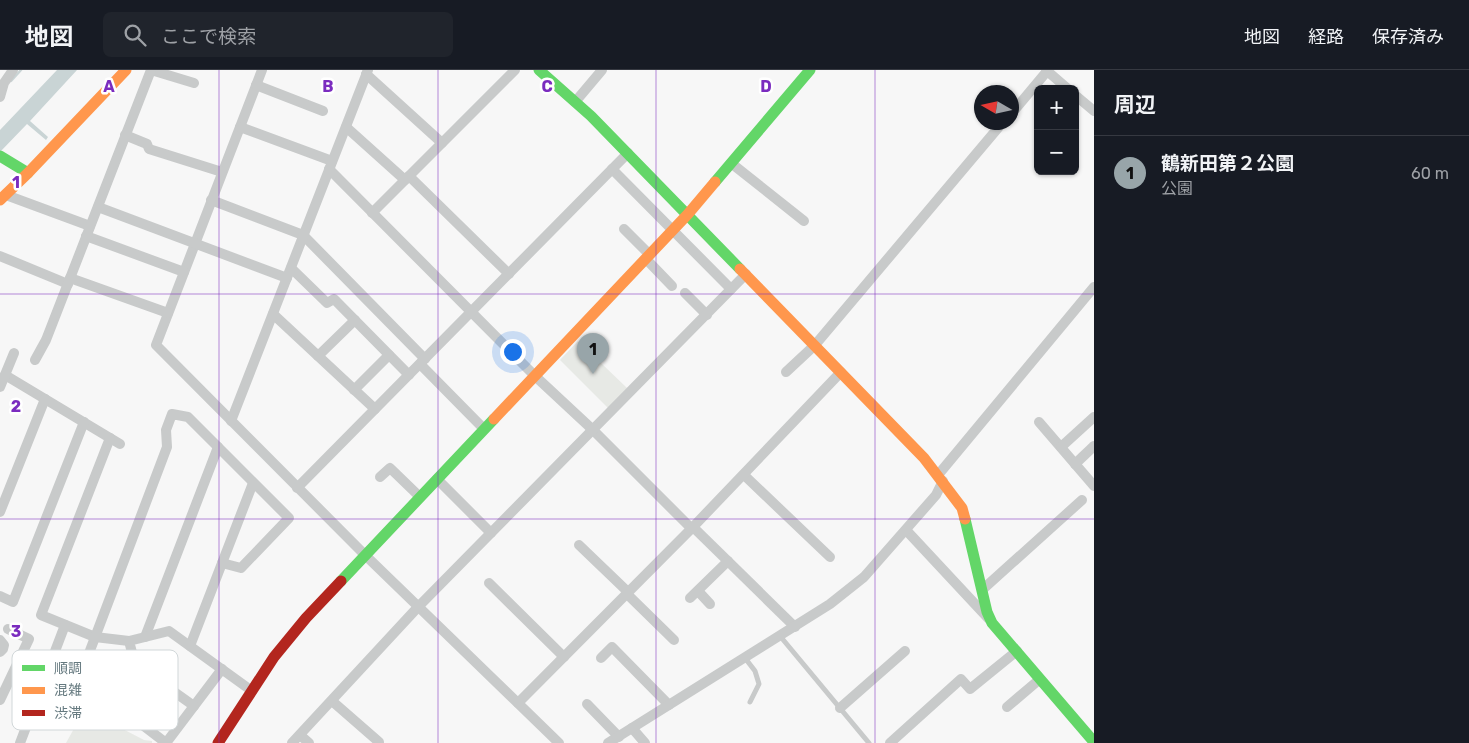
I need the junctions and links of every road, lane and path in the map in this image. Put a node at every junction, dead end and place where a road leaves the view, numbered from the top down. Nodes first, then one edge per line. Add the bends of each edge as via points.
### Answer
1 (13, 70) edge
2 (126, 70) edge
3 (151, 70) edge
4 (262, 70) edge
5 (515, 70) edge
6 (539, 70) edge
7 (602, 70) edge
8 (810, 70) edge
9 (1047, 70) edge
10 (367, 72) edge
11 (194, 83) dead end
12 (256, 85) junction
13 (1064, 85) edge
14 (0, 98) edge
15 (1079, 98) edge
16 (575, 102) junction
17 (1019, 104) edge
18 (323, 111) dead end
19 (1094, 111) edge
20 (240, 127) junction
21 (346, 127) junction
22 (996, 130) edge
23 (125, 135) junction
24 (442, 143) junction
25 (628, 153) junction
26 (1, 157) edge
27 (731, 163) junction
28 (331, 165) junction
29 (612, 169) junction
30 (222, 172) junction
31 (28, 173) junction
32 (407, 178) junction
33 (3, 197) edge
34 (211, 200) junction
35 (98, 207) junction
36 (372, 213) junction
37 (688, 214) junction
38 (804, 221) dead end
39 (624, 228) dead end
40 (674, 230) junction
41 (88, 231) junction
42 (303, 235) junction
43 (194, 244) junction
44 (0, 256) edge
45 (648, 257) junction
46 (291, 268) junction
47 (184, 272) junction
48 (509, 274) junction
49 (746, 274) junction
50 (286, 278) junction
51 (69, 281) junction
52 (672, 286) dead end
53 (1094, 287) edge
54 (732, 290) junction
55 (685, 293) dead end
56 (472, 312) junction
57 (168, 313) junction
58 (272, 314) junction
59 (707, 315) junction
60 (355, 320) junction
61 (815, 345) junction
62 (14, 353) dead end
63 (389, 355) junction
64 (318, 356) junction
65 (35, 360) dead end
66 (423, 361) junction
67 (786, 372) dead end
68 (841, 372) junction
69 (5, 374) junction
70 (409, 375) junction
71 (535, 376) junction
72 (0, 387) edge
73 (354, 390) junction
74 (45, 399) junction
75 (375, 409) junction
76 (1094, 417) edge
77 (231, 421) junction
78 (84, 422) junction
79 (1038, 422) dead end
80 (484, 429) junction
81 (593, 430) junction
82 (110, 438) junction
83 (120, 444) dead end
84 (1094, 446) edge
85 (218, 447) junction
86 (1061, 448) junction
87 (1075, 464) junction
88 (744, 475) junction
89 (380, 477) dead end
90 (941, 478) junction
91 (437, 479) junction
92 (253, 483) junction
93 (1094, 486) edge
94 (297, 488) junction
95 (420, 497) junction
96 (1082, 500) dead end
97 (0, 512) edge
98 (692, 528) junction
99 (906, 530) junction
100 (491, 534) junction
101 (579, 545) dead end
102 (365, 555) junction
103 (830, 557) dead end
104 (728, 561) junction
105 (222, 563) junction
106 (489, 583) dead end
107 (982, 590) junction
108 (628, 593) junction
109 (0, 596) edge
110 (710, 604) dead end
111 (418, 607) junction
112 (992, 622) junction
113 (65, 625) junction
114 (794, 627) junction
115 (8, 629) dead end
116 (780, 636) junction
117 (95, 637) junction
118 (146, 637) junction
119 (0, 640) edge
120 (674, 640) dead end
121 (129, 641) junction
122 (190, 646) junction
123 (24, 650) edge
124 (55, 650) edge
125 (90, 650) edge
126 (131, 650) edge
127 (905, 650) dead end
128 (0, 652) edge
129 (1016, 652) junction
130 (564, 657) junction
131 (601, 658) dead end
132 (744, 658) junction
133 (222, 669) junction
134 (12, 675) edge
135 (1040, 679) junction
136 (252, 691) junction
137 (178, 695) edge
138 (0, 700) edge
139 (332, 701) junction
140 (750, 702) dead end
141 (518, 703) junction
142 (587, 704) dead end
143 (670, 705) junction
144 (194, 706) junction
145 (1007, 707) dead end
146 (840, 708) junction
147 (178, 727) edge
148 (632, 728) junction
149 (25, 730) edge
150 (149, 730) edge
151 (176, 730) edge
152 (300, 735) junction
153 (619, 736) junction
154 (554, 741) edge
155 (379, 742) edge
156 (1094, 742) edge
157 (20, 743) edge
158 (218, 743) edge
159 (292, 743) edge
160 (309, 743) edge
161 (608, 743) edge
162 (645, 743) edge
163 (869, 743) edge
164 (890, 743) edge

1 - 14 street via 4,83
2 - 31 street
3 - 11 street
3 - 23 street
4 - 12 street
5 - 24 street
6 - 16 street
7 - 16 street
8 - 27 street
9 - 13 street
9 - 17 street
10 - 21 street
10 - 24 street
12 - 18 street
12 - 20 street
15 - 19 street
16 - 25 street
20 - 28 street
20 - 30 street
21 - 28 street
21 - 32 street
22 - 61 street
23 - 30 street via 147,144 149,149
23 - 35 street
24 - 32 street
25 - 29 street
25 - 37 street
26 - 31 street
27 - 37 street
27 - 38 street
28 - 36 street
28 - 42 street
29 - 40 street
29 - 48 street
30 - 34 street
31 - 33 street
32 - 36 street
32 - 48 street
33 - 41 street
34 - 42 street
34 - 43 street
35 - 41 street
35 - 43 street
36 - 56 street
37 - 40 street
37 - 49 street
39 - 45 street
40 - 45 street
40 - 54 street
41 - 47 street
41 - 51 street
42 - 46 street
42 - 66 street
43 - 47 street
43 - 50 street
44 - 51 street
45 - 52 street
45 - 71 street
46 - 50 street
46 - 60 street via 327,303 334,299
47 - 57 street
48 - 56 street
49 - 54 street
49 - 61 street
50 - 58 street
51 - 57 street
51 - 65 street
53 - 90 street
54 - 59 street
55 - 59 street
56 - 66 street
56 - 71 street
57 - 77 street via 156,345
58 - 64 street
58 - 77 street
59 - 81 street
60 - 63 street
60 - 64 street
61 - 67 street
61 - 68 street
62 - 69 street
63 - 70 street
63 - 73 street
64 - 73 street
66 - 70 street
66 - 80 street
68 - 88 street
68 - 90 street
69 - 72 street
69 - 74 street
70 - 75 street
71 - 80 street
71 - 81 street
73 - 75 street
74 - 78 street
74 - 97 street
75 - 94 street
76 - 86 street
77 - 94 street
78 - 82 street
78 - 109 street via 13,602
79 - 86 street
80 - 91 street
81 - 98 street
81 - 100 street
82 - 83 street
82 - 113 street via 41,614
84 - 87 street
85 - 92 street
85 - 117 street via 188,417 172,414 166,430 168,447
85 - 118 street
86 - 87 street
87 - 93 street
88 - 98 street
88 - 103 street
89 - 95 street via 390,468
90 - 99 street via 936,495
90 - 107 street via 962,508
91 - 95 street
91 - 100 street
92 - 105 street
92 - 105 street via 289,518 241,568
94 - 102 street
95 - 102 street
96 - 107 street
98 - 104 street
98 - 108 street
99 - 112 street
99 - 114 street via 864,577
100 - 111 street
101 - 108 street
102 - 111 street
102 - 136 street via 306,618 274,657
104 - 110 street via 694,594
104 - 114 street
105 - 122 street
106 - 130 street
107 - 112 street
108 - 120 street
108 - 130 street
111 - 139 street
111 - 141 street
112 - 129 street
113 - 117 street
113 - 124 street
114 - 116 street
115 - 123 street via 29,639
116 - 132 street
116 - 146 lane
117 - 121 street
117 - 125 street
118 - 121 street
118 - 122 street via 170,631
119 - 128 street via 4,645
121 - 126 street
122 - 133 street
127 - 146 street
129 - 135 street
129 - 164 street via 970,690 961,679
130 - 141 street
131 - 143 street via 612,647
132 - 140 lane via 755,671 759,684
132 - 143 street
133 - 136 street
133 - 144 street
134 - 138 street
135 - 145 street
135 - 156 street
136 - 158 street
137 - 144 street
139 - 152 street
139 - 155 street
141 - 154 street
142 - 153 street
143 - 148 street
144 - 147 street
146 - 163 lane
148 - 153 street
148 - 162 street
149 - 157 street
150 - 151 street via 166,743
152 - 159 street
152 - 160 street
153 - 161 street

